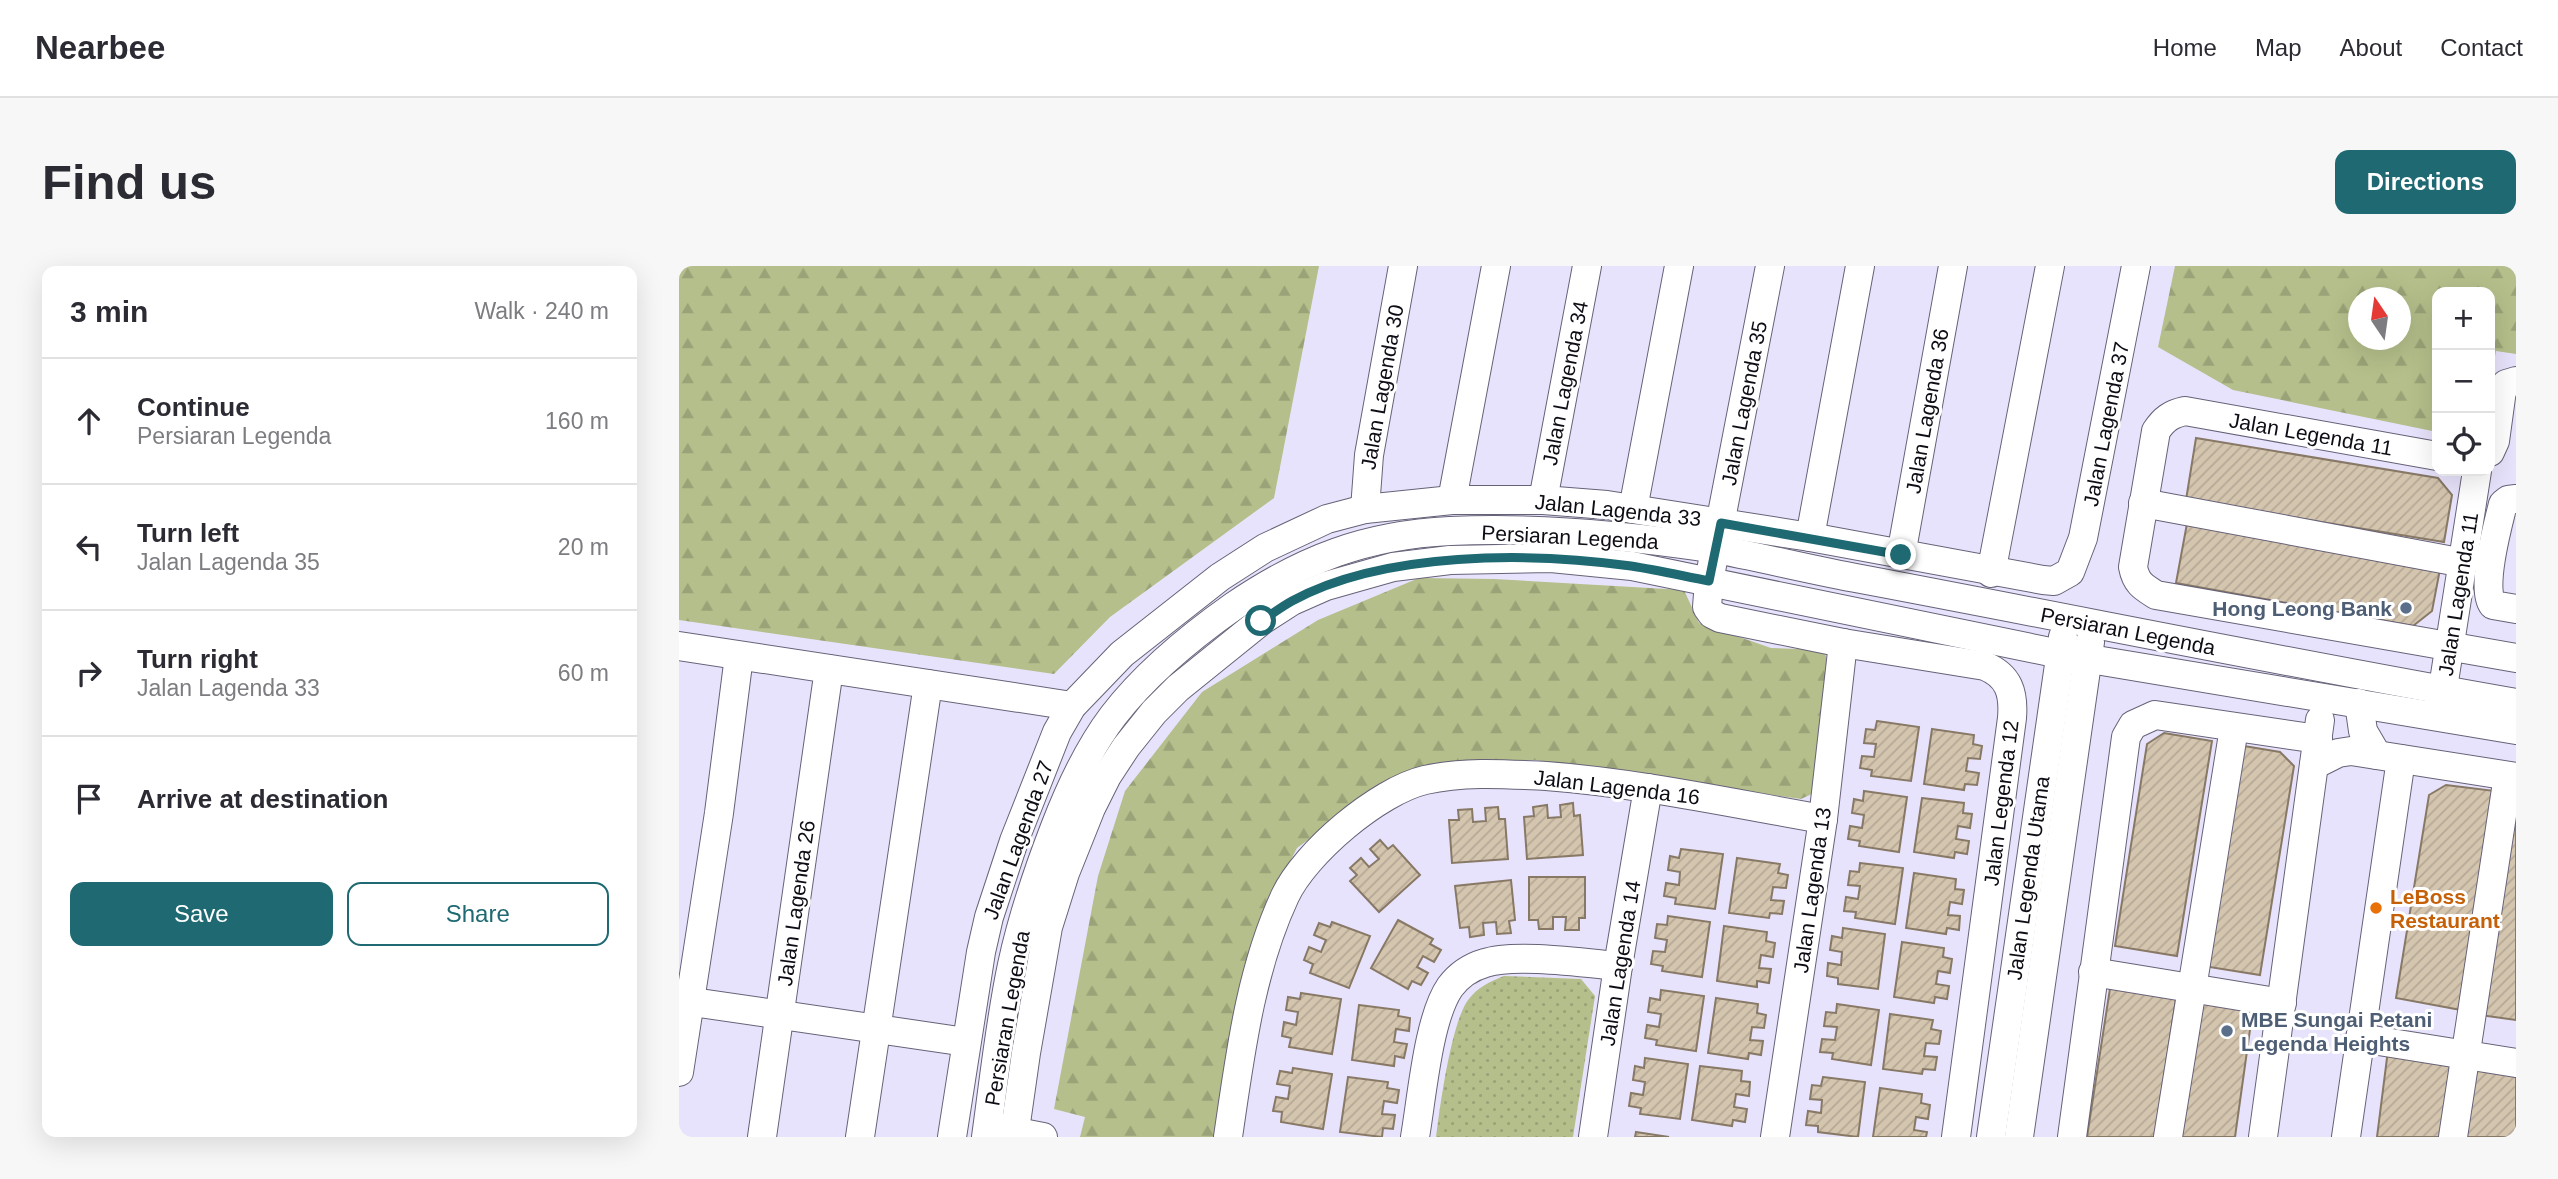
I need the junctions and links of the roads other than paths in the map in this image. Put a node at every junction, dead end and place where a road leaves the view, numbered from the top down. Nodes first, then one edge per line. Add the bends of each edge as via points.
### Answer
1 (1403, 266) edge
2 (1496, 266) edge
3 (1587, 266) edge
4 (1679, 266) edge
5 (1770, 266) edge
6 (1860, 266) edge
7 (1954, 266) edge
8 (2050, 266) edge
9 (2132, 267) edge
10 (2516, 381) edge
11 (2495, 441) edge
12 (2432, 455) edge
13 (2477, 476) edge
14 (2516, 499) edge
15 (1452, 500) junction
16 (1543, 500) junction
17 (2143, 503) junction
18 (1365, 509) junction
19 (1633, 509) junction
20 (1718, 536) junction
21 (1810, 537) junction
22 (2485, 554) edge
23 (1901, 555) junction
24 (1991, 573) junction
25 (2063, 576) joint
26 (1709, 581) junction
27 (1190, 599) junction
28 (2516, 609) edge
29 (1211, 622) junction
30 (2079, 623) junction
31 (1843, 643) junction
32 (679, 646) edge
33 (1227, 646) junction
34 (2450, 646) junction
35 (739, 656) junction
36 (2074, 656) junction
37 (2516, 658) edge
38 (829, 669) junction
39 (927, 684) junction
40 (2323, 698) junction
41 (2359, 703) junction
42 (2516, 703) edge
43 (2440, 704) junction
44 (1072, 706) junction
45 (2234, 728) junction
46 (2516, 730) edge
47 (2316, 752) junction
48 (2389, 757) junction
49 (2512, 777) edge
50 (1648, 789) junction
51 (1823, 819) junction
52 (1618, 966) junction
53 (2093, 972) junction
54 (2192, 990) junction
55 (684, 1001) edge
56 (2281, 1003) junction
57 (780, 1015) junction
58 (877, 1029) junction
59 (2360, 1038) junction
60 (967, 1042) junction
61 (2465, 1054) junction
62 (2516, 1063) edge
63 (679, 1072) edge
64 (1963, 1090) junction
65 (2011, 1097) junction
66 (953, 1129) edge
67 (1001, 1133) edge
68 (762, 1137) edge
69 (860, 1137) edge
70 (1043, 1137) edge
71 (1228, 1137) edge
72 (1415, 1137) edge
73 (1594, 1137) edge
74 (1776, 1137) edge
75 (1957, 1137) edge
76 (1991, 1137) edge
77 (2019, 1137) edge
78 (2072, 1137) edge
79 (2168, 1137) edge
80 (2263, 1137) edge
81 (2346, 1137) edge
82 (2453, 1137) edge

1 - 18 street, Jalan Lagenda 30 via 1369,455
2 - 15 street
3 - 16 street, Jalan Lagenda 34
4 - 19 street
5 - 20 street, Jalan Lagenda 35
6 - 21 street
7 - 23 street, Jalan Lagenda 36
8 - 24 street
9 - 25 street, Jalan Lagenda 37 via 2084,538 2076,562
10 - 11 street via 2501,390
12 - 17 street, Jalan Legenda 11 via 2185,411 2168,417 2157,431
13 - 22 street, Jalan Lagenda 11
14 - 22 street via 2503,504
15 - 16 street, Jalan Lagenda 33
15 - 18 street, Jalan Lagenda 33
16 - 19 street, Jalan Lagenda 33
17 - 22 street
17 - 34 street via 2133,567 2140,584 2156,595
18 - 27 street, Jalan Lagenda 33 via 1327,519 1265,548
19 - 20 street, Jalan Lagenda 33
20 - 21 street, Jalan Lagenda 33
20 - 26 street, Jalan Lagenda 35
20 - 29 street, Persiaran Legenda via 1536,531 1406,535 1373,541 1300,566
20 - 30 street, Persiaran Legenda
21 - 23 street, Jalan Lagenda 33
22 - 28 street via 2489,602
22 - 34 street, Jalan Lagenda 11
23 - 24 street, Jalan Lagenda 33
24 - 25 street, Jalan Lagenda 33 via 2054,581
26 - 31 street, Jalan Legenda 12 via 1707,607 1720,618
26 - 33 street, Persiaran Legenda via 1632,566 1551,558 1450,560 1393,567 1292,601
26 - 36 street, Persiaran Legenda
27 - 29 street
27 - 44 street, Jalan Lagenda 27 via 1122,654
29 - 33 street
29 - 67 street, Persiaran Legenda via 1151,674 1112,717 1067,796 1042,859 1012,963
30 - 36 street, Jalan Legenda Utama
30 - 43 street, Persiaran Legenda
31 - 51 street, Jalan Lagenda 13
31 - 64 street, Jalan Legenda 12 via 1985,666 2001,675 2012,695
32 - 35 street
33 - 67 street, Persiaran Legenda via 1154,712 1126,747 1091,808 1048,927 1026,1053
34 - 37 street
34 - 43 street, Jalan Lagenda 11
35 - 38 street
35 - 55 street via 719,813
36 - 40 street, Persiaran Legenda
36 - 65 street, Jalan Legenda Utama
38 - 39 street
38 - 57 street, Jalan Lagenda 26
39 - 44 street
39 - 58 street
40 - 41 street, Persiaran Legenda
40 - 47 street
41 - 43 street, Persiaran Legenda
41 - 48 street via 2363,731
42 - 43 street, Persiaran Legenda
43 - 46 street, Persiaran Legenda
44 - 60 street, Jalan Lagenda 27 via 1057,732 997,888
45 - 47 street
45 - 53 street via 2155,715 2133,725 2126,737
45 - 54 street
47 - 48 street
47 - 56 street
48 - 49 street
48 - 59 street
49 - 61 street
50 - 51 street, Jalan Lagenda 16
50 - 52 street, Jalan Lagenda 14
50 - 71 street, Jalan Lagenda 16 via 1590,779 1512,774 1423,780 1393,792 1318,849 1285,895 1265,949 1241,1050
51 - 74 street, Jalan Lagenda 13
52 - 72 street via 1509,960 1487,962 1464,972 1440,1009
52 - 73 street, Jalan Lagenda 14
53 - 54 street
53 - 78 street
54 - 56 street
54 - 79 street
55 - 57 street
55 - 63 street
56 - 80 street
57 - 58 street
57 - 68 street, Jalan Lagenda 26
58 - 60 street
58 - 69 street
59 - 61 street
59 - 81 street
60 - 66 street, Jalan Lagenda 27
61 - 62 street
61 - 82 street
64 - 65 street
64 - 75 street, Jalan Legenda 12
65 - 76 street, Jalan Legenda Utama
65 - 77 street, Jalan Legenda Utama
66 - 67 street
67 - 70 street

